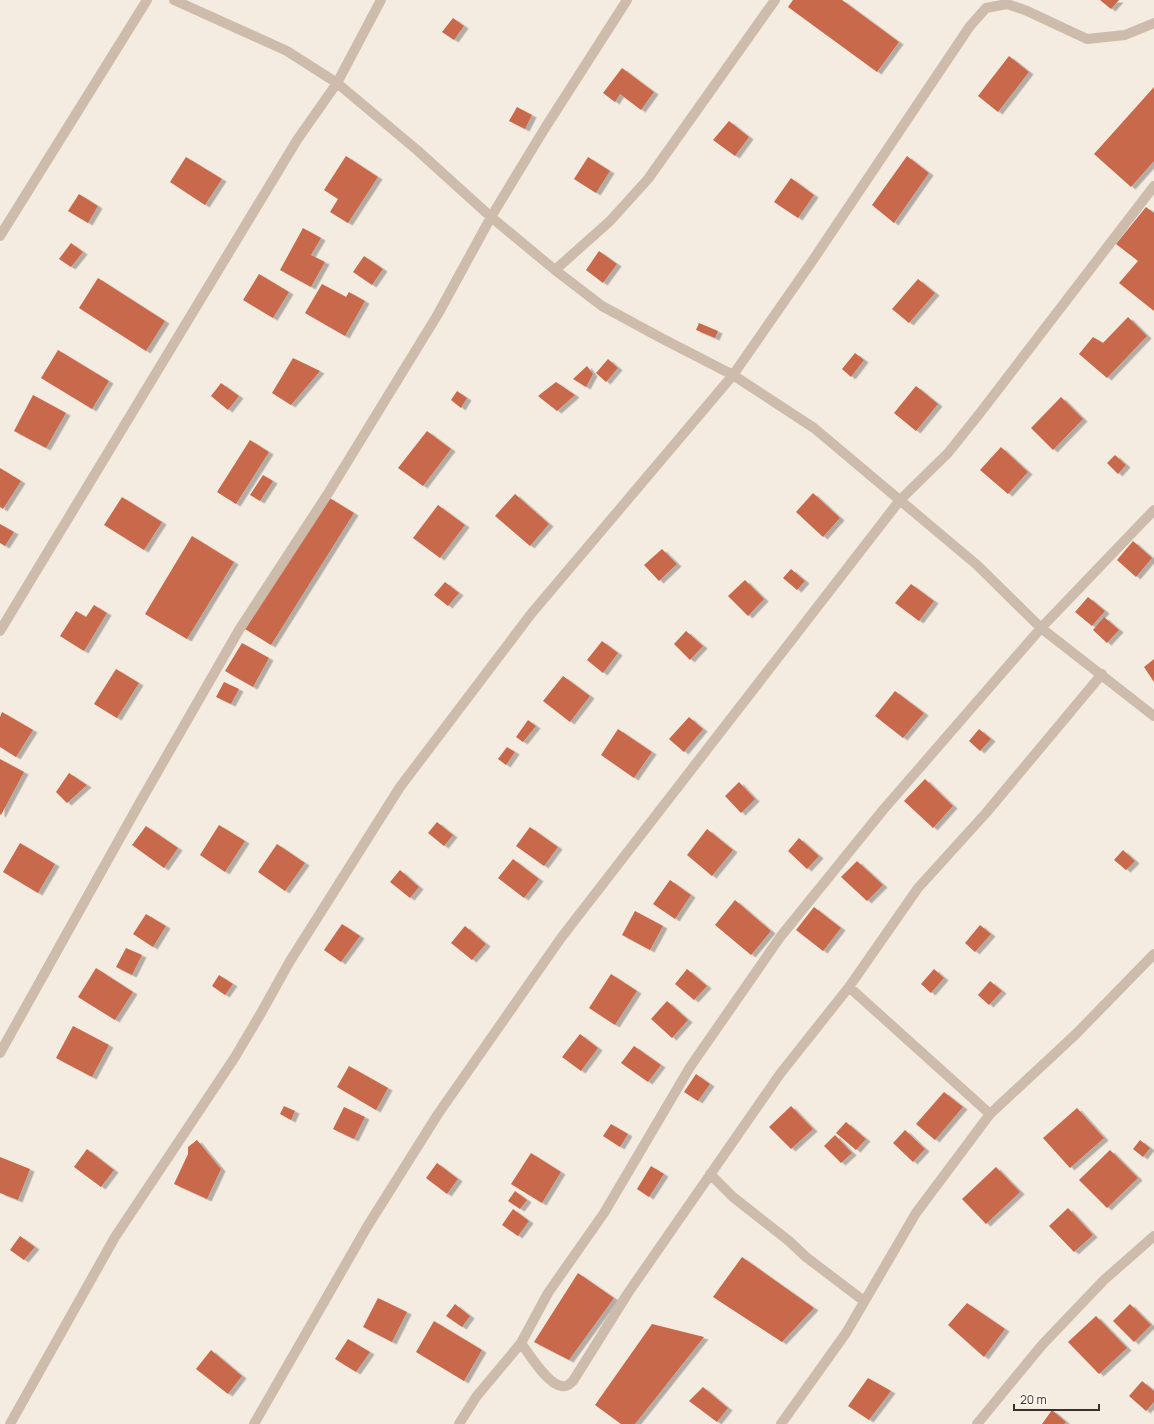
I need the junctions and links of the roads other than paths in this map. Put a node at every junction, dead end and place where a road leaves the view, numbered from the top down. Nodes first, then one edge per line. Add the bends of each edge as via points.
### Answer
1 (147, 0) edge
2 (174, 0) edge
3 (381, 0) edge
4 (627, 0) edge
5 (775, 0) edge
6 (987, 4) edge
7 (1154, 23) edge
8 (337, 84) junction
9 (1154, 186) edge
10 (491, 217) junction
11 (0, 236) edge
12 (555, 270) junction
13 (733, 375) junction
14 (900, 500) junction
15 (1154, 510) edge
16 (1040, 628) junction
17 (0, 631) edge
18 (1102, 674) junction
19 (1154, 716) edge
20 (1154, 954) edge
21 (849, 987) junction
22 (0, 1053) edge
23 (990, 1114) junction
24 (710, 1174) junction
25 (1154, 1236) edge
26 (864, 1301) junction
27 (521, 1343) junction
28 (10, 1424) edge
29 (254, 1424) edge
30 (459, 1424) edge
31 (781, 1424) edge
32 (977, 1424) edge

1 - 11 street
2 - 8 street via 287,51
3 - 8 street
4 - 10 street
5 - 12 street via 648,179 610,221
6 - 7 street via 1007,4 1024,10 1086,39 1125,35
6 - 13 street
8 - 10 street via 417,150
8 - 17 street via 297,140
9 - 14 street via 948,453
10 - 12 street
10 - 22 street via 438,314 327,496 239,630
12 - 13 street via 602,306
13 - 14 street via 814,428
13 - 28 street via 532,614 400,787 290,961 235,1057 115,1237
14 - 16 street via 977,565
14 - 29 street via 561,938 438,1114 367,1227
15 - 16 street
16 - 18 street
16 - 27 street via 883,810 781,936 690,1067 604,1213 548,1293
18 - 19 street
18 - 21 street via 986,813 918,888
20 - 23 street via 1076,1034
21 - 23 street
21 - 24 street via 780,1074
23 - 26 street via 916,1213
24 - 26 street via 733,1197
24 - 27 street via 628,1293 573,1381 561,1387 548,1379
25 - 32 street via 1104,1280 1042,1345
26 - 31 street via 846,1333
27 - 30 street via 476,1397

